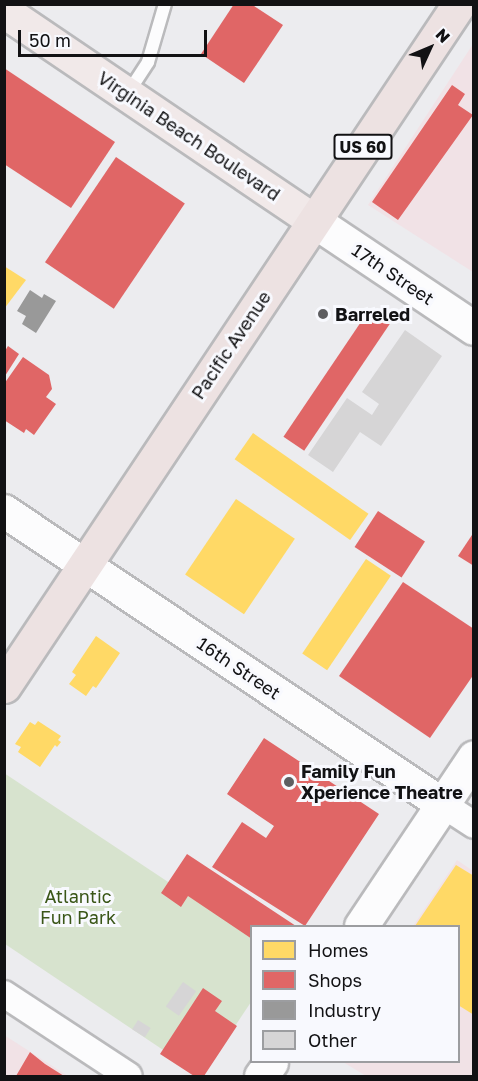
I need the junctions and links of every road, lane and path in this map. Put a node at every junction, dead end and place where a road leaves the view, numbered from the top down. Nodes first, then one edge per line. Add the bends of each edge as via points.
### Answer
1 (165, 4) edge
2 (459, 4) edge
3 (4, 10) edge
4 (127, 94) junction
5 (314, 221) junction
6 (474, 328) edge
7 (4, 511) edge
8 (85, 564) junction
9 (4, 686) edge
10 (474, 757) edge
11 (442, 804) junction
12 (474, 825) edge
13 (363, 925) edge
14 (4, 994) edge
15 (271, 1063) edge
16 (129, 1077) edge
17 (261, 1077) edge

1 - 4 lane via 148,62
2 - 5 highway, Pacific Avenue / US 60
3 - 4 main road, Virginia Beach Boulevard
4 - 5 main road, Virginia Beach Boulevard
5 - 6 main road, 17th Street
5 - 8 highway, Pacific Avenue
7 - 8 street, 16th Street
8 - 9 highway, Pacific Avenue
8 - 11 street, 16th Street
10 - 11 main road
11 - 12 street, 16th Street
11 - 13 main road
14 - 16 street
15 - 17 main road

